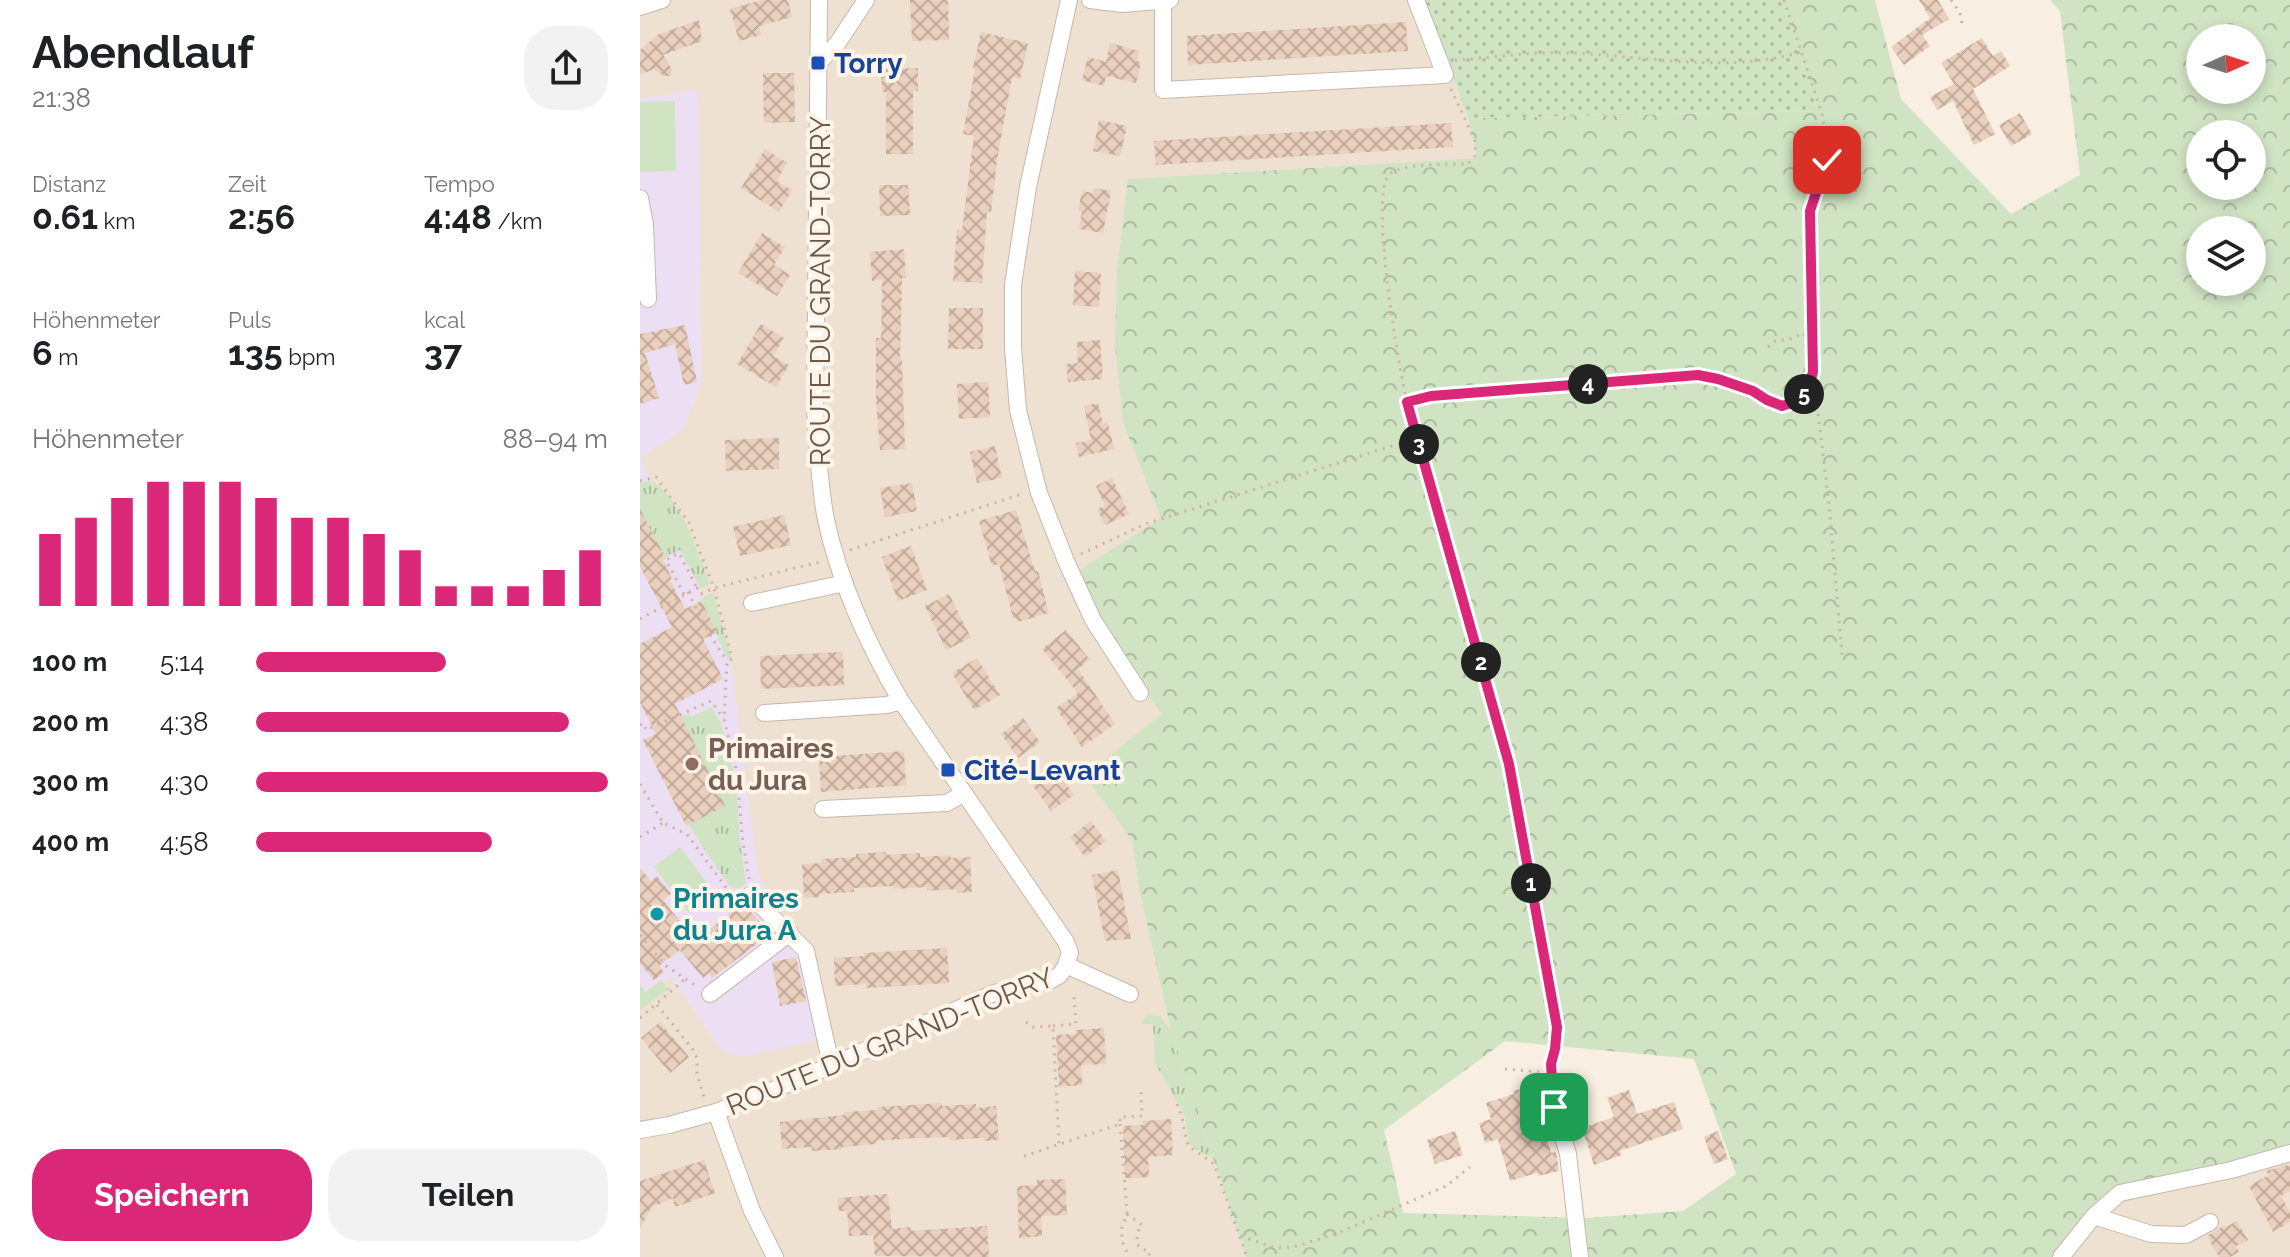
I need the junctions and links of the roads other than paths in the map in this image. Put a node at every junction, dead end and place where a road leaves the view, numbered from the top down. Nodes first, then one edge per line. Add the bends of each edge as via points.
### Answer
1 (662, 0) edge
2 (819, 0) edge
3 (866, 0) edge
4 (1069, 0) edge
5 (1090, 0) edge
6 (1170, 0) edge
7 (1416, 0) edge
8 (1163, 1) edge
9 (640, 7) edge
10 (818, 63) junction
11 (640, 198) edge
12 (648, 299) dead end
13 (845, 583) junction
14 (752, 603) dead end
15 (1140, 693) dead end
16 (901, 701) junction
17 (764, 713) dead end
18 (964, 793) junction
19 (823, 809) dead end
20 (750, 895) road end
21 (790, 933) junction
22 (1066, 965) junction
23 (710, 994) road end
24 (1130, 994) dead end
25 (831, 1065) junction
26 (711, 1106) junction
27 (1554, 1107) road end
28 (640, 1130) edge
29 (2290, 1153) edge
30 (2094, 1216) junction
31 (2210, 1222) dead end
32 (775, 1257) edge
33 (1580, 1257) edge
34 (2061, 1257) edge

1 - 9 street
2 - 10 street, ROUTE DU GRAND-TORRY
3 - 10 street
4 - 15 street via 1028,187 1013,285 1018,410 1039,493 1066,561 1093,620
5 - 8 street
6 - 8 street
7 - 8 street via 1445,75 1163,90
10 - 13 street, ROUTE DU GRAND-TORRY via 815,410 826,519
11 - 12 street
13 - 14 street
13 - 16 street, ROUTE DU GRAND-TORRY
16 - 17 street
16 - 18 street, ROUTE DU GRAND-TORRY
18 - 19 street via 947,803
18 - 22 street, ROUTE DU GRAND-TORRY via 1066,942
20 - 21 street
21 - 23 street
21 - 25 street via 806,951
22 - 24 street
22 - 25 street, ROUTE DU GRAND-TORRY via 1049,981 994,993
25 - 26 street, ROUTE DU GRAND-TORRY
26 - 28 street, ROUTE DU GRAND-TORRY via 669,1125
26 - 32 street
27 - 33 street via 1568,1154
29 - 30 street via 2120,1193
30 - 31 street via 2151,1234 2186,1235
30 - 34 street

